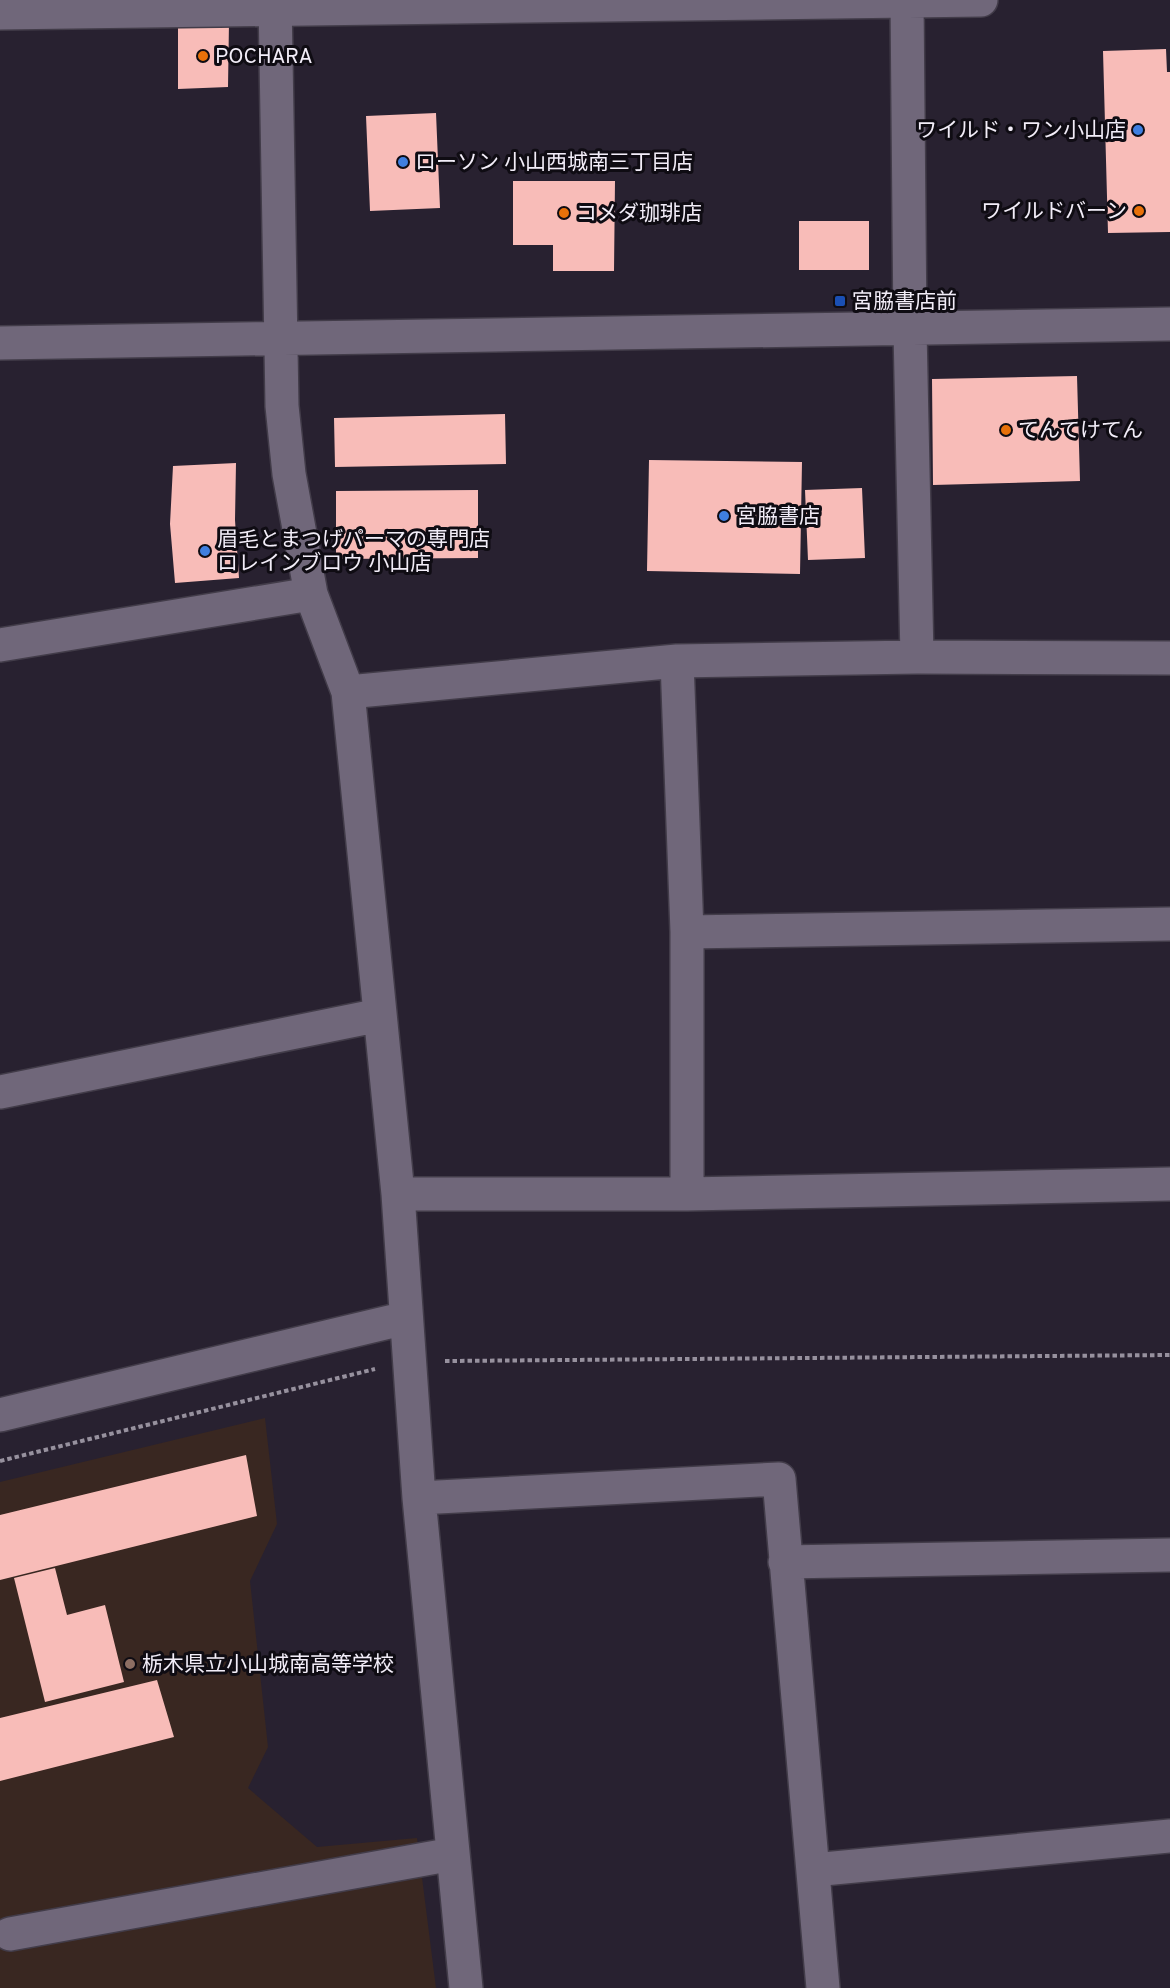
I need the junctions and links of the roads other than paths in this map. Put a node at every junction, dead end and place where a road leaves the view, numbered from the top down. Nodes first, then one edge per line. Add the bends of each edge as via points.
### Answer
1 (981, 0) edge
2 (907, 1) edge
3 (275, 5) edge
4 (0, 13) edge
5 (1170, 324) edge
6 (910, 330) junction
7 (279, 337) junction
8 (0, 343) edge
9 (310, 594) junction
10 (0, 645) edge
11 (918, 657) junction
12 (1170, 658) edge
13 (677, 661) junction
14 (348, 692) junction
15 (1170, 924) edge
16 (687, 932) junction
17 (380, 1015) junction
18 (0, 1092) edge
19 (1170, 1184) edge
20 (398, 1194) junction
21 (687, 1194) junction
22 (406, 1318) junction
23 (0, 1415) edge
24 (419, 1498) junction
25 (1170, 1555) edge
26 (785, 1562) junction
27 (1170, 1836) edge
28 (453, 1854) junction
29 (813, 1870) junction
30 (10, 1934) dead end
31 (466, 1988) edge
32 (823, 1988) edge

1 - 2 street
2 - 3 street
2 - 6 street
3 - 4 street
3 - 7 street
5 - 6 street
6 - 7 street
6 - 11 street
7 - 8 street
7 - 9 street via 289,474
9 - 10 street
9 - 14 street
11 - 12 street
11 - 13 street
13 - 14 street
13 - 16 street
14 - 17 street
15 - 16 street
16 - 21 street
17 - 18 street
17 - 20 street
19 - 21 street
20 - 21 street
20 - 22 street
22 - 23 street
22 - 24 street
24 - 26 street via 779,1479
24 - 28 street
25 - 26 street
26 - 29 street
27 - 29 street
28 - 30 street
28 - 31 street
29 - 32 street

